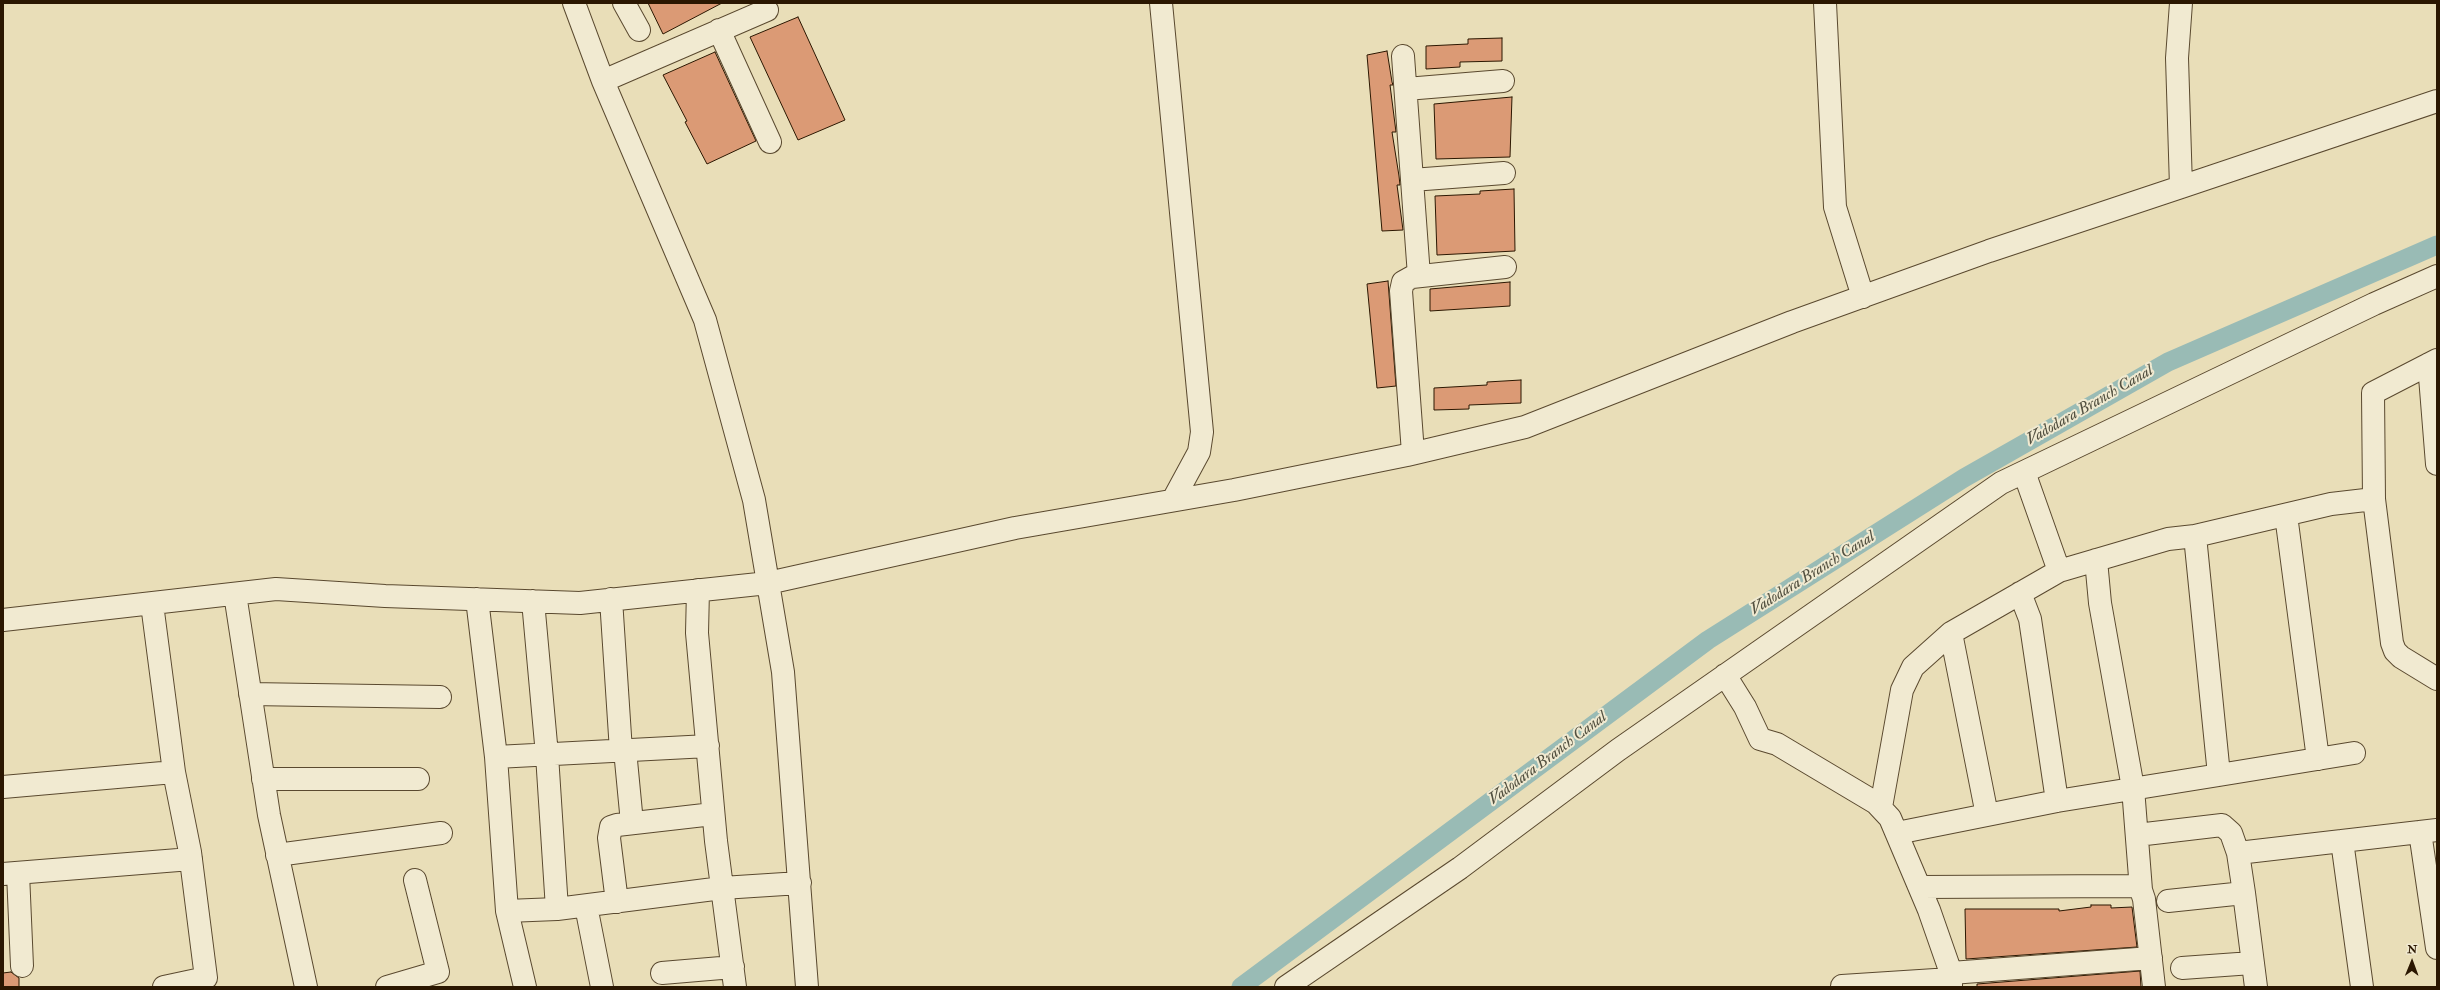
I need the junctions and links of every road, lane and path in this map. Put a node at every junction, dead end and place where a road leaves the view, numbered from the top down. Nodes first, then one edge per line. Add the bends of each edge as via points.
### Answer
1 (574, 3) edge
2 (624, 3) edge
3 (1161, 3) edge
4 (1825, 3) edge
5 (2181, 3) edge
6 (767, 10) dead end
7 (639, 30) dead end
8 (719, 30) junction
9 (1403, 56) dead end
10 (603, 81) junction
11 (1503, 81) dead end
12 (1406, 89) junction
13 (2437, 101) edge
14 (770, 142) dead end
15 (1504, 173) dead end
16 (1412, 180) junction
17 (2181, 187) junction
18 (1505, 267) dead end
19 (1419, 276) junction
20 (2437, 276) edge
21 (1863, 297) junction
22 (2433, 362) edge
23 (1413, 454) junction
24 (2437, 464) edge
25 (2024, 472) junction
26 (2374, 499) junction
27 (1173, 500) junction
28 (2286, 515) junction
29 (2195, 536) junction
30 (2096, 560) junction
31 (2059, 571) junction
32 (768, 583) junction
33 (698, 590) junction
34 (2020, 593) junction
35 (235, 594) junction
36 (477, 599) junction
37 (611, 599) junction
38 (533, 601) junction
39 (152, 604) junction
40 (3, 620) edge
41 (1951, 633) junction
42 (1725, 675) junction
43 (2437, 679) edge
44 (250, 694) junction
45 (440, 697) dead end
46 (708, 746) junction
47 (623, 750) junction
48 (2354, 753) dead end
49 (547, 754) junction
50 (496, 757) junction
51 (2318, 759) junction
52 (174, 772) junction
53 (2219, 775) junction
54 (263, 779) junction
55 (418, 779) dead end
56 (3, 787) edge
57 (2133, 788) junction
58 (2057, 801) junction
59 (1882, 807) junction
60 (714, 814) junction
61 (1988, 815) junction
62 (632, 823) junction
63 (2428, 831) edge
64 (441, 833) dead end
65 (1897, 833) junction
66 (2138, 835) junction
67 (2342, 841) junction
68 (2238, 853) junction
69 (278, 855) junction
70 (191, 859) junction
71 (11, 874) edge
72 (415, 880) dead end
73 (800, 883) junction
74 (1920, 887) junction
75 (722, 888) junction
76 (2141, 890) junction
77 (2244, 893) junction
78 (2168, 901) dead end
79 (617, 902) junction
80 (586, 906) junction
81 (558, 909) junction
82 (507, 910) junction
83 (2437, 948) edge
84 (2151, 958) junction
85 (2252, 964) junction
86 (22, 966) dead end
87 (2182, 968) dead end
88 (662, 973) dead end
89 (734, 977) edge
90 (439, 979) edge
91 (1951, 980) edge
92 (1842, 986) edge
93 (164, 987) edge
94 (306, 987) edge
95 (387, 987) edge
96 (525, 987) edge
97 (602, 987) edge
98 (807, 987) edge
99 (1286, 987) edge
100 (2154, 987) edge
101 (2256, 987) edge
102 (2362, 987) edge

1 - 10 street
2 - 7 street
3 - 27 street via 1202,432 1199,452
4 - 21 street via 1835,207
5 - 17 street via 2177,58
6 - 8 street
8 - 10 street
8 - 14 street
9 - 12 street
10 - 32 street via 705,320 754,500
11 - 12 street
12 - 16 street
13 - 17 street
15 - 16 street
16 - 19 street
17 - 21 street via 1989,251
18 - 19 street
19 - 23 street via 1403,282 1401,291
20 - 25 street
21 - 23 street via 1524,427
22 - 24 street
22 - 26 street via 2373,393
23 - 27 street
25 - 31 street
25 - 42 street via 2001,483
26 - 28 street via 2331,504
26 - 43 street via 2392,643 2401,657
27 - 32 street via 1015,528
28 - 29 street
28 - 51 street
29 - 30 street via 2168,538
29 - 53 street
30 - 31 street
30 - 57 street via 2100,603
31 - 34 street
32 - 33 street
32 - 73 street via 782,672
33 - 37 street
33 - 46 street via 697,632
34 - 41 street
34 - 58 street via 2030,619
35 - 36 street via 276,589
35 - 39 street
35 - 44 street
36 - 38 street
36 - 50 street
37 - 38 street via 580,603
37 - 47 street
38 - 49 street
39 - 40 street
39 - 52 street
41 - 59 street via 1913,667 1902,690
41 - 61 street
42 - 59 street via 1746,707 1759,737 1777,744
42 - 99 street via 1618,750 1460,868
44 - 45 street
44 - 54 street
46 - 47 street
46 - 60 street
47 - 49 street
47 - 62 street
48 - 51 street
49 - 50 street
49 - 81 street
50 - 82 street
51 - 53 street
52 - 56 street
52 - 70 street
53 - 57 street
54 - 55 street
54 - 69 street
57 - 58 street
57 - 66 street
58 - 61 street
59 - 65 street
60 - 62 street
60 - 75 street
61 - 65 street
62 - 79 street via 617,824 609,833
63 - 67 street
63 - 83 street
64 - 69 street
65 - 74 street
66 - 68 street via 2222,825 2231,833
66 - 76 street
67 - 68 street
67 - 102 street
68 - 77 street
69 - 94 street
70 - 71 street
70 - 93 street via 206,978
71 - 86 street
72 - 90 street
73 - 75 street
73 - 98 street
74 - 76 street via 2134,886
74 - 91 street
75 - 79 street
75 - 89 street
76 - 84 street
77 - 78 street
77 - 85 street
79 - 80 street
80 - 81 street
80 - 97 street
81 - 82 street
82 - 96 street
84 - 91 street
84 - 100 street
85 - 87 street
85 - 101 street
88 - 89 street
90 - 95 street
91 - 92 street

